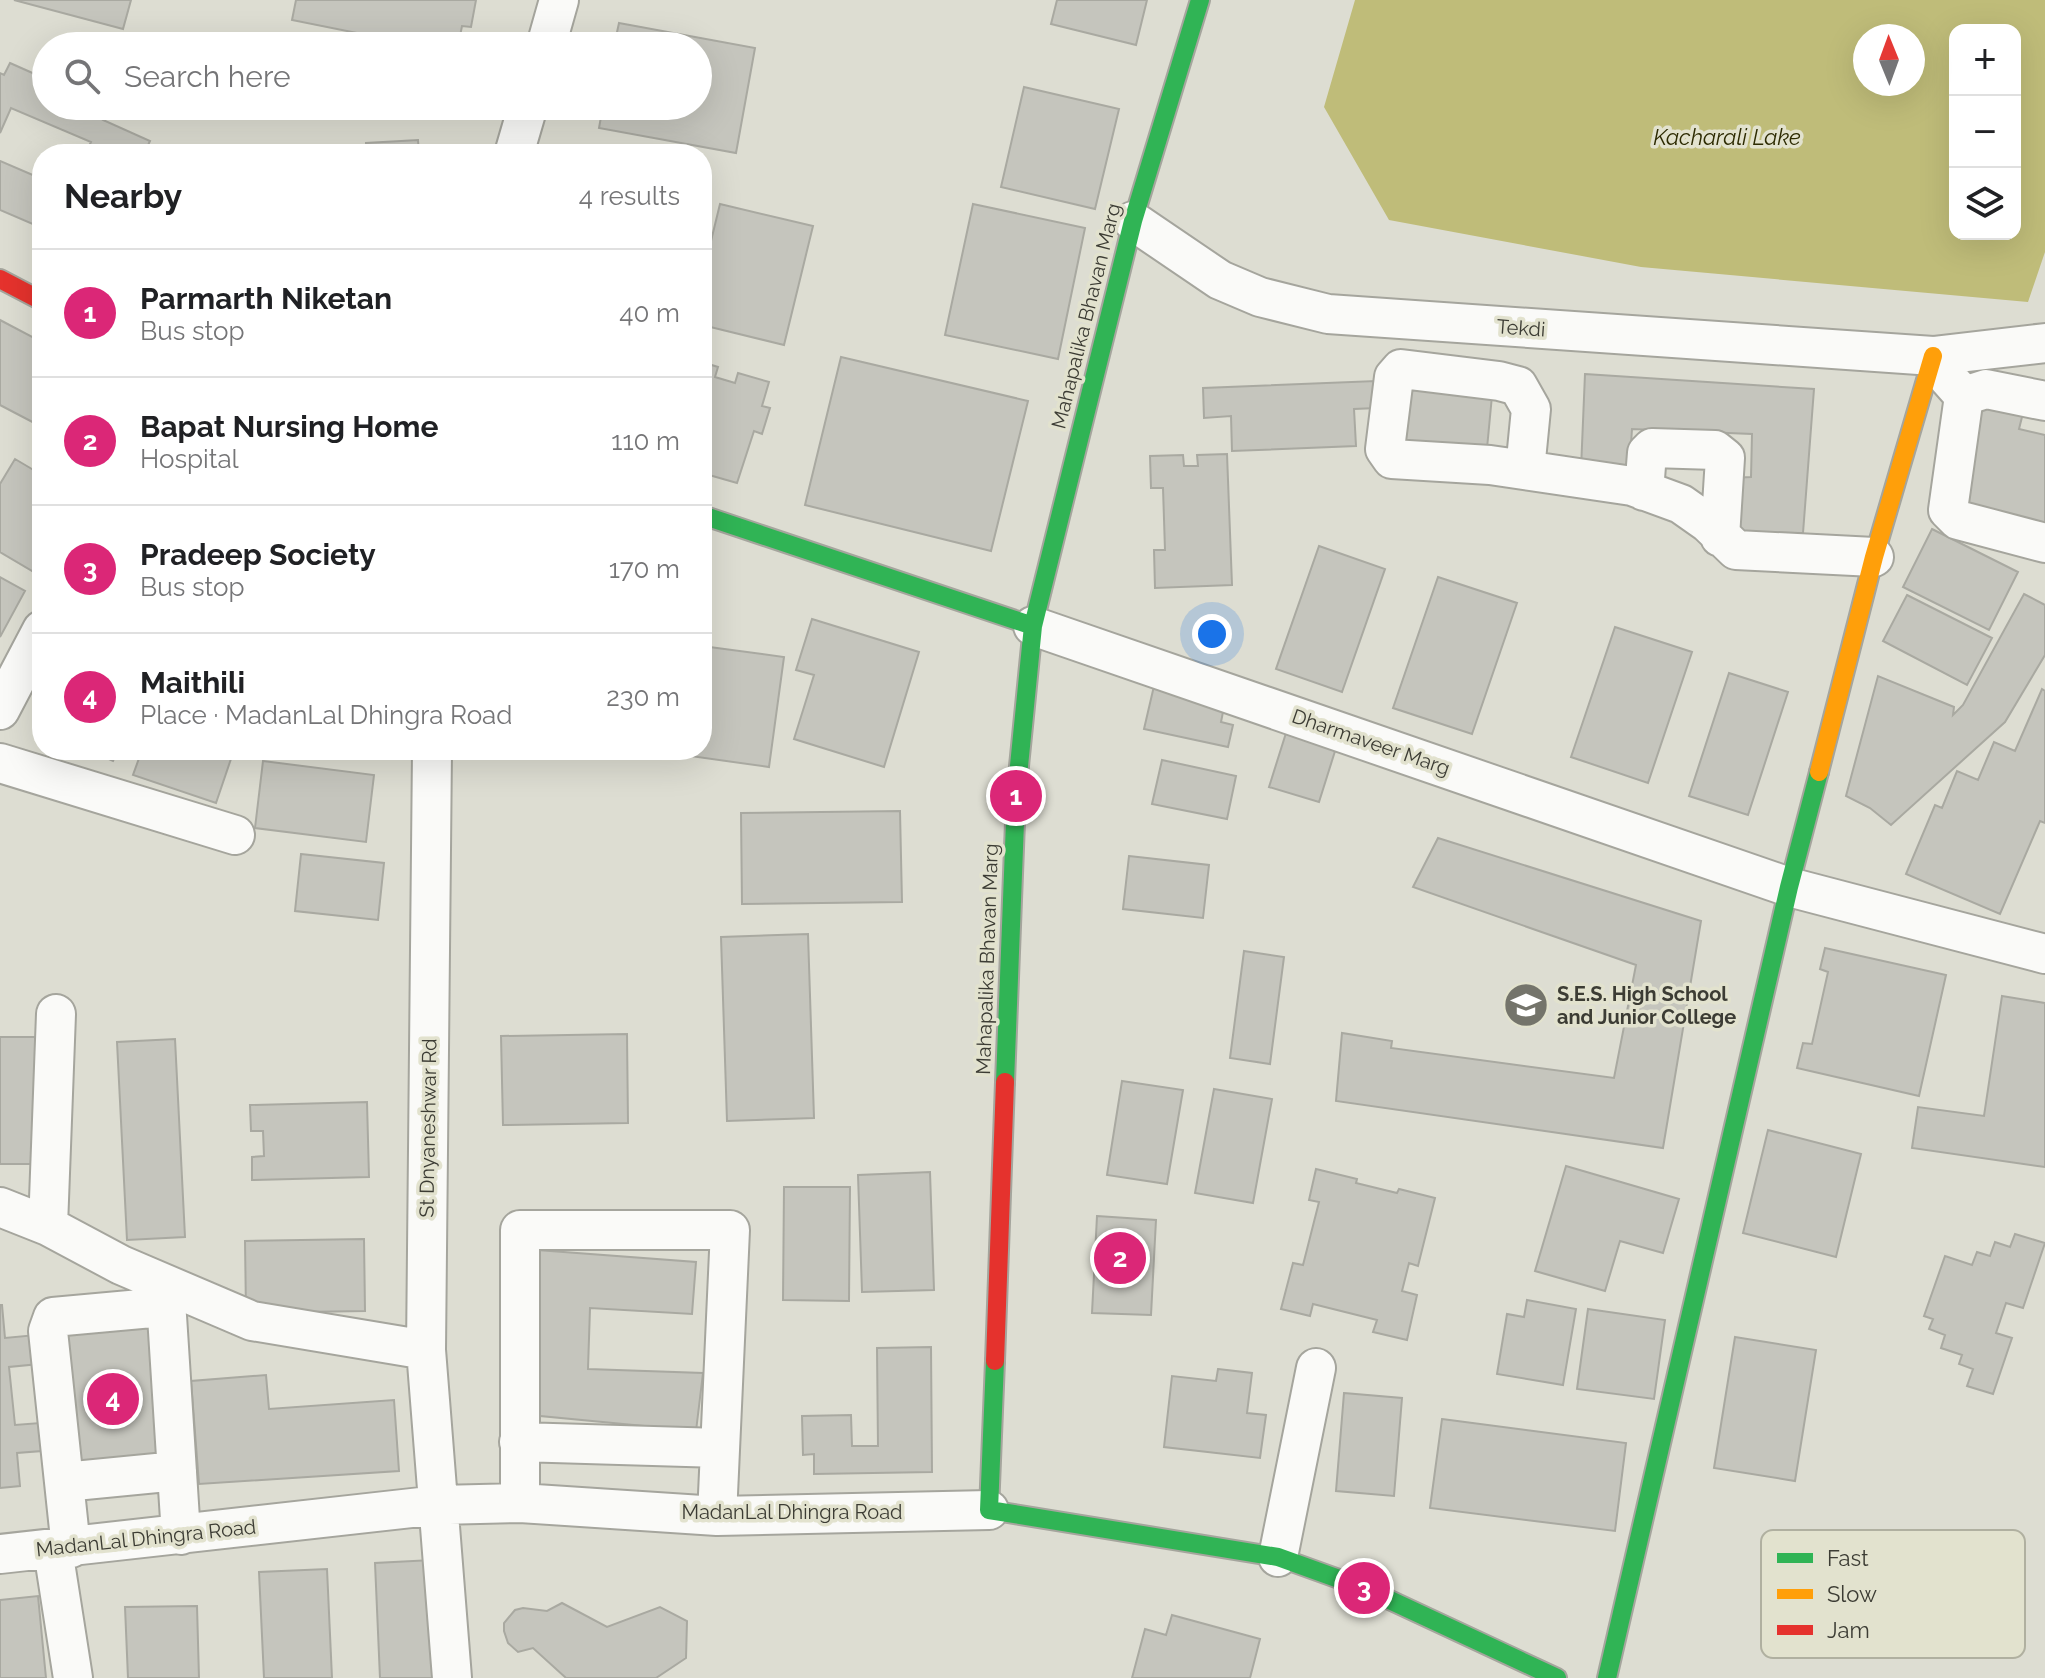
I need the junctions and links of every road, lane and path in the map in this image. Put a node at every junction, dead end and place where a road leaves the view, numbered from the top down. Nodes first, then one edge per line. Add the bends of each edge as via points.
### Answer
1 (559, 0) edge
2 (1200, 0) edge
3 (550, 32) edge
4 (524, 120) edge
5 (517, 144) edge
6 (1133, 221) junction
7 (0, 279) edge
8 (32, 296) edge
9 (2045, 343) edge
10 (1933, 356) junction
11 (1964, 396) junction
12 (2045, 401) edge
13 (1525, 470) dead end
14 (1644, 491) junction
15 (712, 518) edge
16 (1720, 537) junction
17 (2045, 543) edge
18 (1874, 557) junction
19 (1033, 626) junction
20 (32, 649) edge
21 (0, 710) edge
22 (432, 760) edge
23 (0, 763) edge
24 (235, 835) dead end
25 (1789, 887) junction
26 (2045, 954) edge
27 (56, 1014) dead end
28 (0, 1207) edge
29 (48, 1226) junction
30 (426, 1350) junction
31 (1316, 1368) dead end
32 (519, 1442) junction
33 (720, 1448) junction
34 (177, 1471) junction
35 (64, 1482) junction
36 (520, 1503) junction
37 (439, 1505) junction
38 (989, 1510) junction
39 (717, 1516) junction
40 (181, 1535) junction
41 (62, 1549) junction
42 (0, 1554) edge
43 (1278, 1557) junction
44 (73, 1678) edge
45 (452, 1678) edge
46 (1557, 1678) edge
47 (1607, 1678) edge

1 - 3 street
2 - 6 street, Mahapalika Bhavan Marg
4 - 5 street
6 - 10 street, Tekdi via 1220,280 1260,297 1328,314
6 - 19 street, Mahapalika Bhavan Marg
7 - 8 street
9 - 10 street, Tekdi
10 - 11 street
10 - 18 street
11 - 12 street via 1986,389
11 - 17 street via 1948,510 1958,520
13 - 14 street
14 - 16 street via 1681,504
14 - 16 street via 1647,453 1652,448 1715,450 1725,458
15 - 19 street, Dharmaveer Marg
16 - 18 street via 1736,550
18 - 25 street
19 - 25 street, Dharmaveer Marg
19 - 38 street, Mahapalika Bhavan Marg via 1016,796
20 - 21 street
22 - 30 street, St Dnyaneshwar Rd
23 - 24 street
25 - 26 street, Dharmaveer Marg
25 - 47 street
27 - 29 street
28 - 29 street
29 - 30 street via 121,1265 252,1321
30 - 37 street, St Dnyaneshwar Rd
31 - 43 street
32 - 33 street
32 - 33 street via 520,1230 730,1230
32 - 36 street
33 - 39 street
34 - 35 street
34 - 35 street via 167,1316 152,1308 53,1317 48,1331
34 - 40 street
35 - 41 street
36 - 37 street, MadanLal Dhingra Road
36 - 39 street, MadanLal Dhingra Road
37 - 40 street, MadanLal Dhingra Road
37 - 45 street, St Dnyaneshwar Rd
38 - 39 street, MadanLal Dhingra Road
38 - 43 street, MadanLal Dhingra Road
40 - 41 street, MadanLal Dhingra Road
41 - 42 street, MadanLal Dhingra Road
41 - 44 street
43 - 46 street, MadanLal Dhingra Road via 1364,1588

